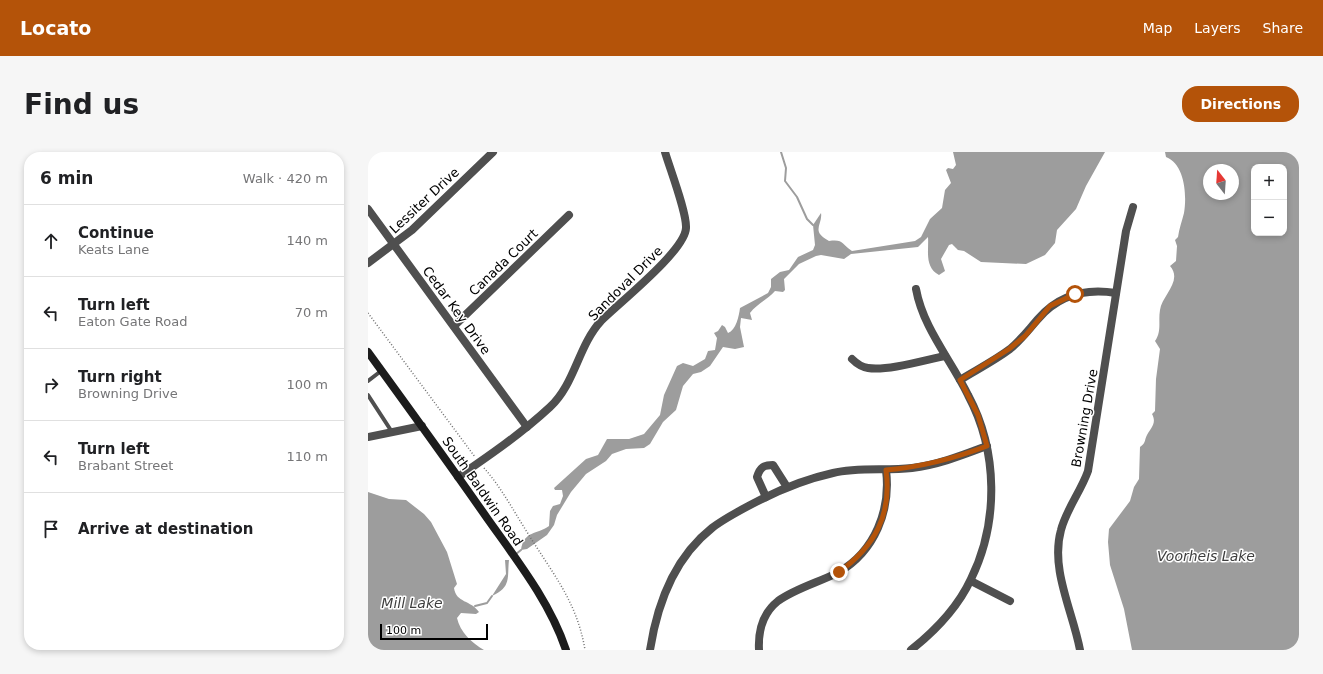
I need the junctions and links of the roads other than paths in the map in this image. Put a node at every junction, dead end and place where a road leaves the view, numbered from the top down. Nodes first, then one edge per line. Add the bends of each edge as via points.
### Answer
1 (494, 152) edge
2 (665, 152) edge
3 (1133, 207) dead end
4 (368, 209) edge
5 (569, 215) dead end
6 (394, 244) junction
7 (368, 263) edge
8 (916, 290) dead end
9 (1116, 293) junction
10 (454, 326) junction
11 (368, 352) edge
12 (945, 356) junction
13 (852, 360) dead end
14 (381, 371) junction
15 (960, 380) junction
16 (368, 381) edge
17 (368, 396) edge
18 (422, 426) junction
19 (527, 426) junction
20 (392, 432) junction
21 (368, 437) edge
22 (987, 446) junction
23 (886, 470) junction
24 (458, 477) junction
25 (787, 487) junction
26 (766, 497) junction
27 (971, 581) junction
28 (1010, 601) dead end
29 (566, 650) edge
30 (650, 650) edge
31 (759, 650) edge
32 (911, 650) edge
33 (1080, 650) edge

1 - 6 street, Lessiter Drive
2 - 19 street, Sandoval Drive via 684,216 686,228 682,240 670,255 600,322 588,339 564,390 551,406
3 - 9 street, Browning Drive via 1126,231
4 - 6 street, Cedar Key Drive
5 - 10 street, Canada Court
6 - 7 street, Lessiter Drive
6 - 10 street, Cedar Key Drive
8 - 12 street via 924,318
9 - 15 street via 1102,290 1084,291 1057,301 1025,336
9 - 33 street, Browning Drive via 1088,471 1065,519 1058,544 1058,561
10 - 19 street, Cedar Key Drive
11 - 14 main road, South Baldwin Road
12 - 13 street via 895,366 868,368
12 - 15 street
14 - 16 lane
14 - 18 main road, South Baldwin Road
15 - 22 street via 978,415
17 - 20 lane
18 - 20 street
18 - 24 main road, South Baldwin Road
19 - 24 street, Sandoval Drive
20 - 21 street
22 - 23 street via 956,458 927,465
22 - 27 street via 990,458 989,524
23 - 25 street via 834,473
23 - 31 street via 887,496 884,516 868,545 857,559 839,572 778,601 763,620 759,633
24 - 29 main road, South Baldwin Road via 539,593 561,632
25 - 26 street
25 - 26 street via 773,465 765,465 759,470 757,477
26 - 30 street via 711,529 692,548 660,602
27 - 28 street
27 - 32 street via 943,621

